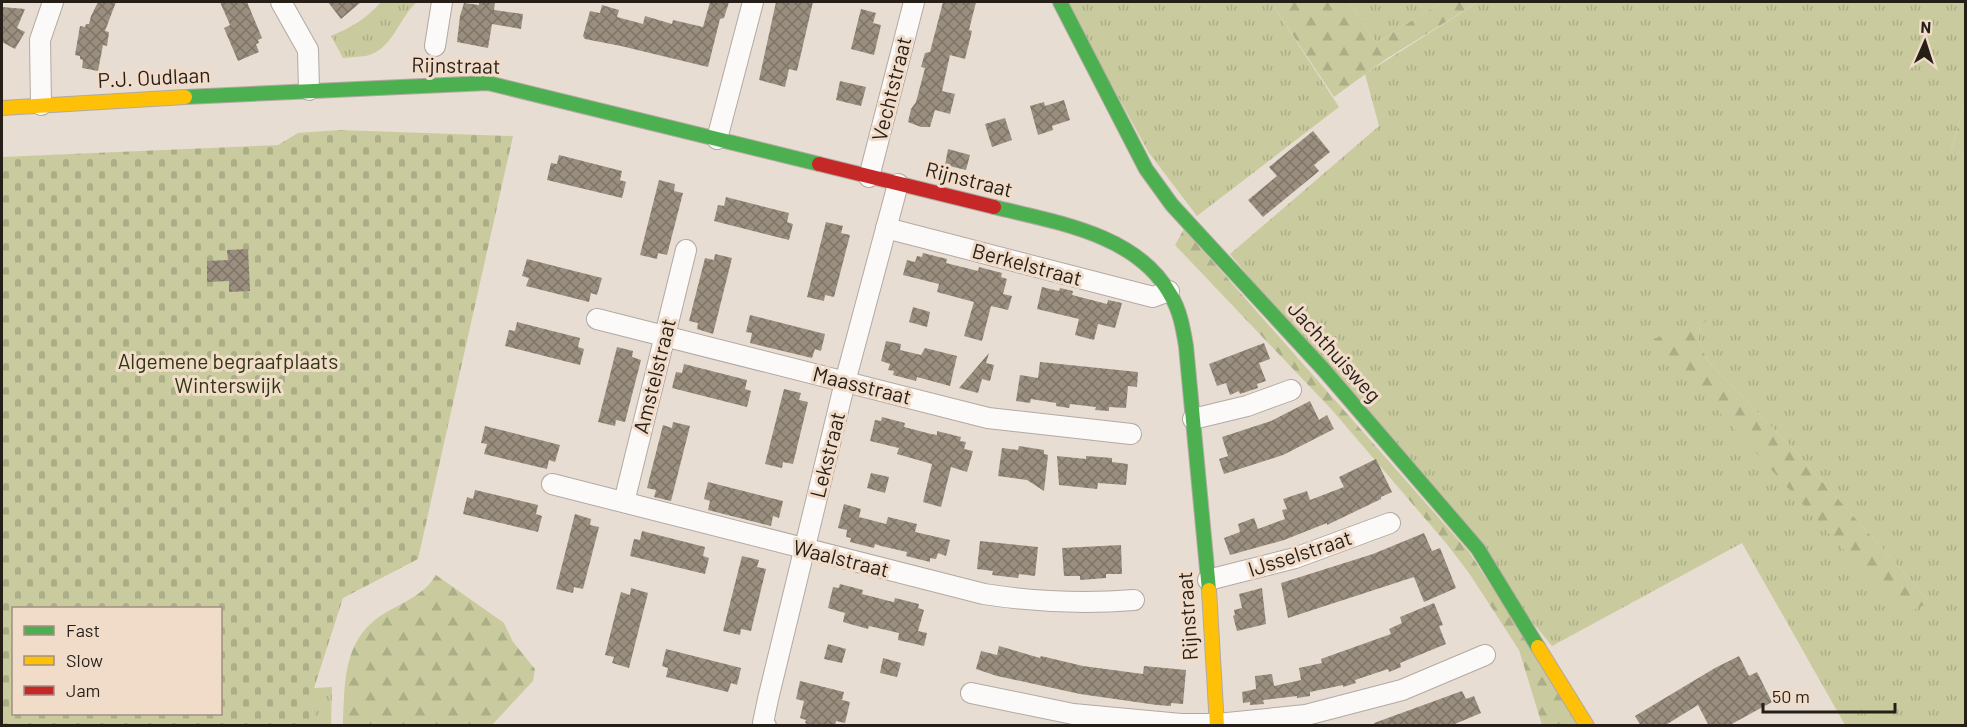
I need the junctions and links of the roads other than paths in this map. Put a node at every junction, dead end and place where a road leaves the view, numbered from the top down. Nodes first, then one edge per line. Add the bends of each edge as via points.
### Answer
1 (53, 2) edge
2 (281, 2) edge
3 (442, 2) edge
4 (753, 2) edge
5 (914, 2) edge
6 (1060, 2) edge
7 (435, 46) dead end
8 (309, 90) junction
9 (41, 105) junction
10 (2, 108) edge
11 (717, 139) junction
12 (869, 177) junction
13 (898, 184) junction
14 (886, 228) junction
15 (686, 250) dead end
16 (1169, 291) junction
17 (597, 319) dead end
18 (665, 336) junction
19 (845, 382) junction
20 (1291, 390) dead end
21 (1193, 418) junction
22 (1131, 434) dead end
23 (552, 484) dead end
24 (624, 502) junction
25 (1390, 523) dead end
26 (804, 550) junction
27 (1208, 580) junction
28 (1134, 600) dead end
29 (1485, 656) dead end
30 (971, 693) dead end
31 (764, 725) edge
32 (1217, 725) edge
33 (1587, 726) edge

1 - 9 street via 40,40
2 - 8 street via 308,50
3 - 7 street
4 - 11 street
5 - 12 street, Vechtstraat
6 - 33 street, Jachthuisweg via 1146,169 1172,205 1324,370 1478,549
8 - 9 street, P.J. Oudlaan
8 - 11 street, Rijnstraat via 488,83
9 - 10 street, P.J. Oudlaan
11 - 12 street, Rijnstraat
12 - 13 street, Rijnstraat
13 - 14 street, Lekstraat
13 - 16 street, Rijnstraat via 1087,232 1138,257
14 - 16 street, Berkelstraat via 1153,297
14 - 19 street, Lekstraat
15 - 18 street, Amstelstraat
16 - 21 street, Rijnstraat via 1180,315 1186,346
17 - 18 street, Maasstraat
18 - 19 street, Maasstraat
18 - 24 street, Amstelstraat
19 - 22 street, Maasstraat via 988,418
19 - 26 street, Lekstraat
20 - 21 street via 1247,406
21 - 27 street, Rijnstraat
23 - 24 street, Waalstraat
24 - 26 street, Waalstraat
25 - 27 street, IJsselstraat via 1295,558
26 - 28 street, Waalstraat via 1016,599 1088,603
26 - 31 street, Lekstraat
27 - 32 street, Rijnstraat
29 - 32 street via 1401,690 1306,715
30 - 32 street via 1073,714

